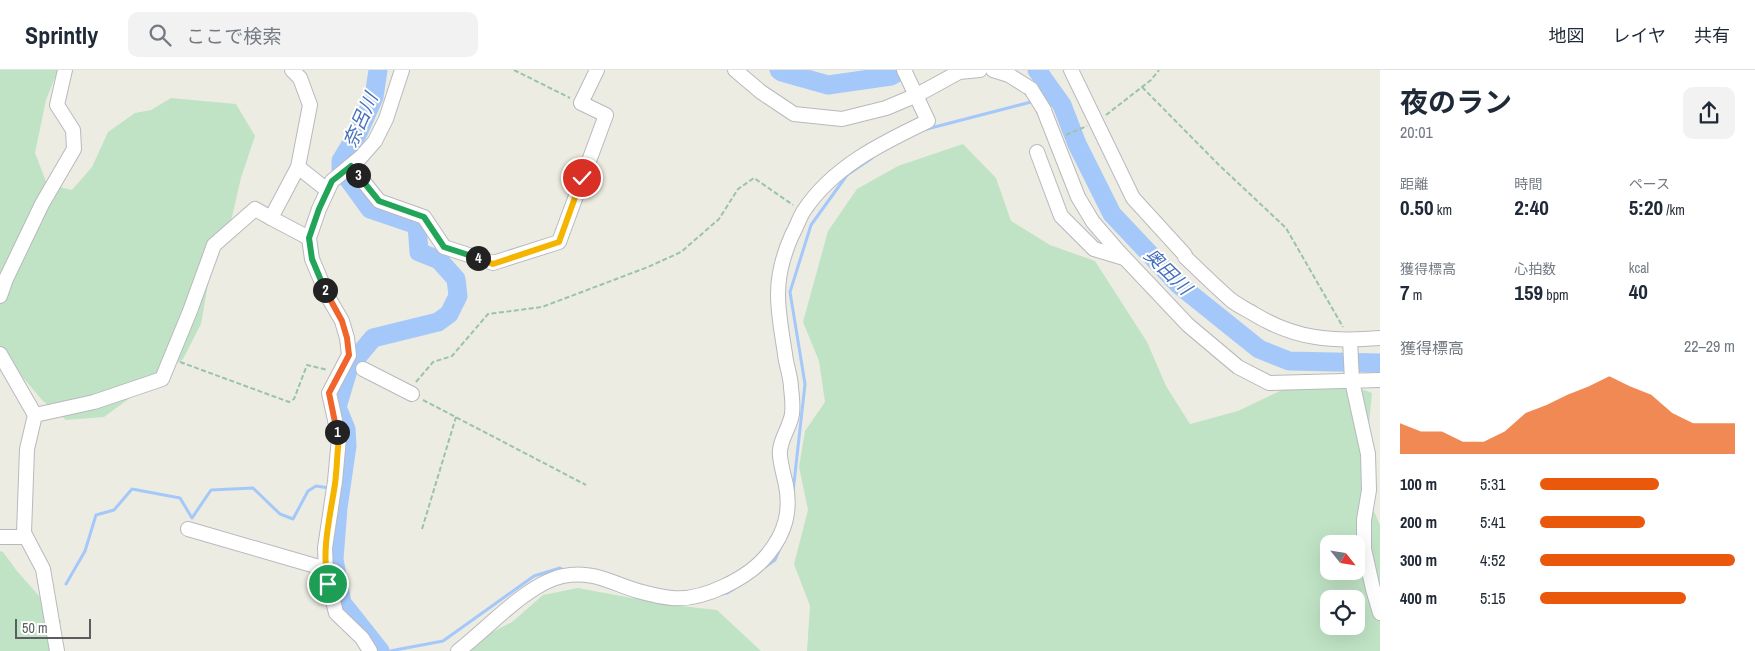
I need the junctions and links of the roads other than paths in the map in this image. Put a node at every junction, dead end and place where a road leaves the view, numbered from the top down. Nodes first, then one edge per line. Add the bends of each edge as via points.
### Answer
1 (65, 70) edge
2 (292, 70) edge
3 (402, 70) edge
4 (597, 70) edge
5 (735, 70) edge
6 (904, 70) edge
7 (980, 70) edge
8 (993, 70) edge
9 (1071, 70) edge
10 (915, 91) junction
11 (1037, 152) dead end
12 (298, 167) junction
13 (349, 168) junction
14 (330, 186) junction
15 (271, 218) junction
16 (309, 238) junction
17 (1124, 258) junction
18 (0, 296) edge
19 (1380, 338) edge
20 (1350, 340) junction
21 (0, 354) edge
22 (363, 369) dead end
23 (1380, 380) edge
24 (1352, 381) junction
25 (412, 394) road end
26 (35, 415) junction
27 (188, 529) dead end
28 (0, 537) edge
29 (26, 537) junction
30 (326, 569) junction
31 (1380, 613) edge
32 (57, 651) edge
33 (370, 651) edge
34 (458, 651) edge

1 - 18 street via 57,106 73,130 74,149 42,204
2 - 12 street via 300,78 310,105
3 - 13 street via 386,120 375,141
4 - 13 street via 581,103 606,115 559,242 493,264 444,247 424,217 379,201
5 - 10 street via 794,114 842,119 886,108
6 - 10 street
7 - 10 street via 959,72
8 - 17 street, bridge via 1009,75 1032,89 1044,110 1042,108 1078,197 1093,222
9 - 20 street via 1133,198 1185,257 1232,301 1270,324 1320,338
10 - 34 street via 928,121 890,139 830,180 803,212 786,248 778,293 792,386 792,415 779,453 788,507 783,533 768,555 750,571 726,585 701,595 674,598 638,591 604,578 564,575 548,580 514,604
11 - 17 street via 1061,216 1094,250
12 - 14 street
12 - 15 street
13 - 14 street
14 - 16 street
15 - 16 street
15 - 26 street via 255,208 214,244 162,378 94,402
16 - 30 street via 312,259 342,321 349,355 329,393 339,438 325,548
17 - 24 street via 1188,325 1238,367 1269,384
19 - 20 street
20 - 24 street
21 - 26 street
22 - 25 street
23 - 24 street
24 - 31 street via 1368,454 1369,490 1364,549
26 - 29 street via 27,449
27 - 30 street
28 - 29 street
29 - 32 street via 43,569
30 - 33 street via 336,613 362,638

